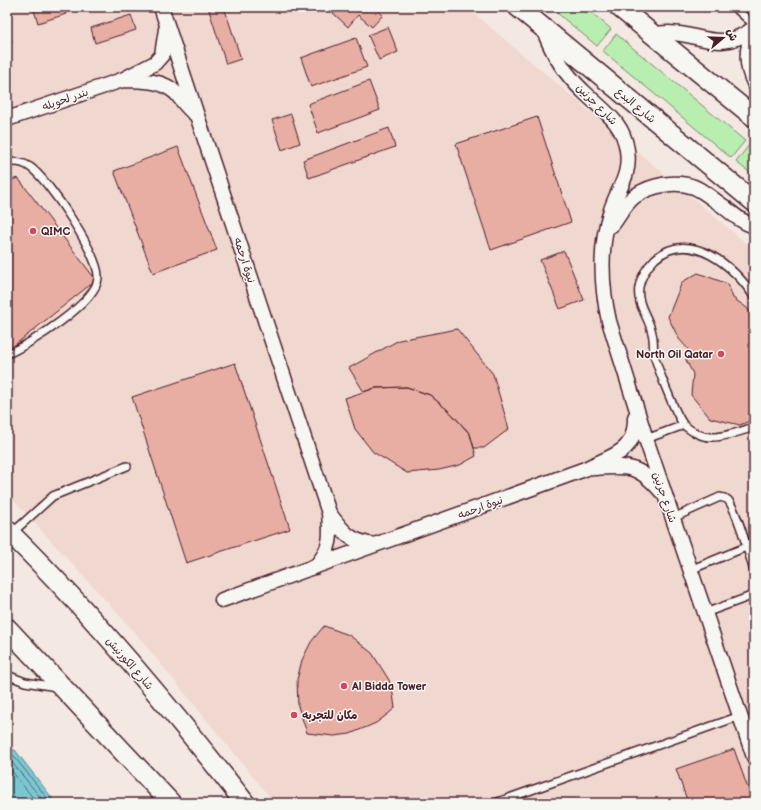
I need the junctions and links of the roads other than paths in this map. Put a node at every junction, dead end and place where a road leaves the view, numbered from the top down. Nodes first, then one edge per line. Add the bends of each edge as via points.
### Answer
1 (161, 7) edge
2 (518, 7) edge
3 (619, 7) edge
4 (734, 7) edge
5 (747, 7) edge
6 (754, 13) edge
7 (754, 25) edge
8 (166, 26) junction
9 (543, 28) junction
10 (754, 28) edge
11 (652, 35) junction
12 (122, 80) junction
13 (754, 83) edge
14 (198, 116) junction
15 (754, 117) edge
16 (7, 119) edge
17 (7, 163) edge
18 (754, 202) edge
19 (754, 226) edge
20 (606, 231) junction
21 (754, 296) edge
22 (7, 354) edge
23 (634, 403) junction
24 (684, 425) junction
25 (754, 427) edge
26 (646, 439) junction
27 (127, 466) dead end
28 (586, 469) junction
29 (665, 496) junction
30 (329, 513) junction
31 (673, 518) junction
32 (9, 532) edge
33 (374, 546) junction
34 (746, 547) junction
35 (315, 567) junction
36 (690, 570) junction
37 (754, 571) edge
38 (754, 595) edge
39 (222, 600) dead end
40 (705, 613) junction
41 (7, 628) edge
42 (7, 675) edge
43 (62, 687) junction
44 (740, 716) junction
45 (754, 757) edge
46 (171, 803) edge
47 (245, 803) edge
48 (495, 803) edge

1 - 8 street, نيوة ارحمه
2 - 9 main road, شارع البدع
3 - 11 main road
4 - 7 lane
5 - 6 lane
8 - 12 street via 160,59
8 - 14 street, نيوة ارحمه
9 - 18 main road, شارع البدع
9 - 20 street, شارع جرنين via 550,48 561,66 621,128 628,164
10 - 11 street via 739,38 723,42 679,32
10 - 13 street via 747,54
11 - 15 main road
12 - 14 street via 156,81 165,85
12 - 16 street, بندر لحويله
14 - 30 street, نيوة ارحمه
17 - 22 lane via 15,162 30,167 42,178 72,220 97,268 98,277 93,292 50,330
19 - 20 street via 734,216 695,188 677,184 662,185 634,196
20 - 23 street, شارع جرنين via 603,257 605,304
21 - 24 lane via 737,276 699,248 683,246 671,249 659,255 642,276 639,297 641,309 652,333 656,363
23 - 26 street, شارع جرنين
23 - 28 street, نيوة ارحمه via 635,432 631,443 621,452
24 - 25 lane via 700,435 712,437
24 - 26 lane
26 - 29 street, شارع جرنين
27 - 32 lane via 52,496
28 - 29 street, نيوة ارحمه via 620,466 637,469
28 - 33 street, نيوة ارحمه
29 - 31 street, شارع جرنين
30 - 33 street, نيوة ارحمه via 344,534 352,540
30 - 35 street, نيوة ارحمه via 329,547
31 - 34 lane via 720,497 725,498 736,518
31 - 36 street, شارع جرنين
32 - 47 main road, شارع الكورنيش via 135,667
33 - 35 street, نيوة ارحمه
34 - 36 lane
34 - 37 lane
35 - 39 street, نيوة ارحمه
36 - 40 street, شارع جرنين
38 - 40 lane
40 - 44 street, شارع جرنين
41 - 43 main road
42 - 43 lane via 25,682
43 - 46 main road
44 - 45 street, شارع جرنين
44 - 48 lane

